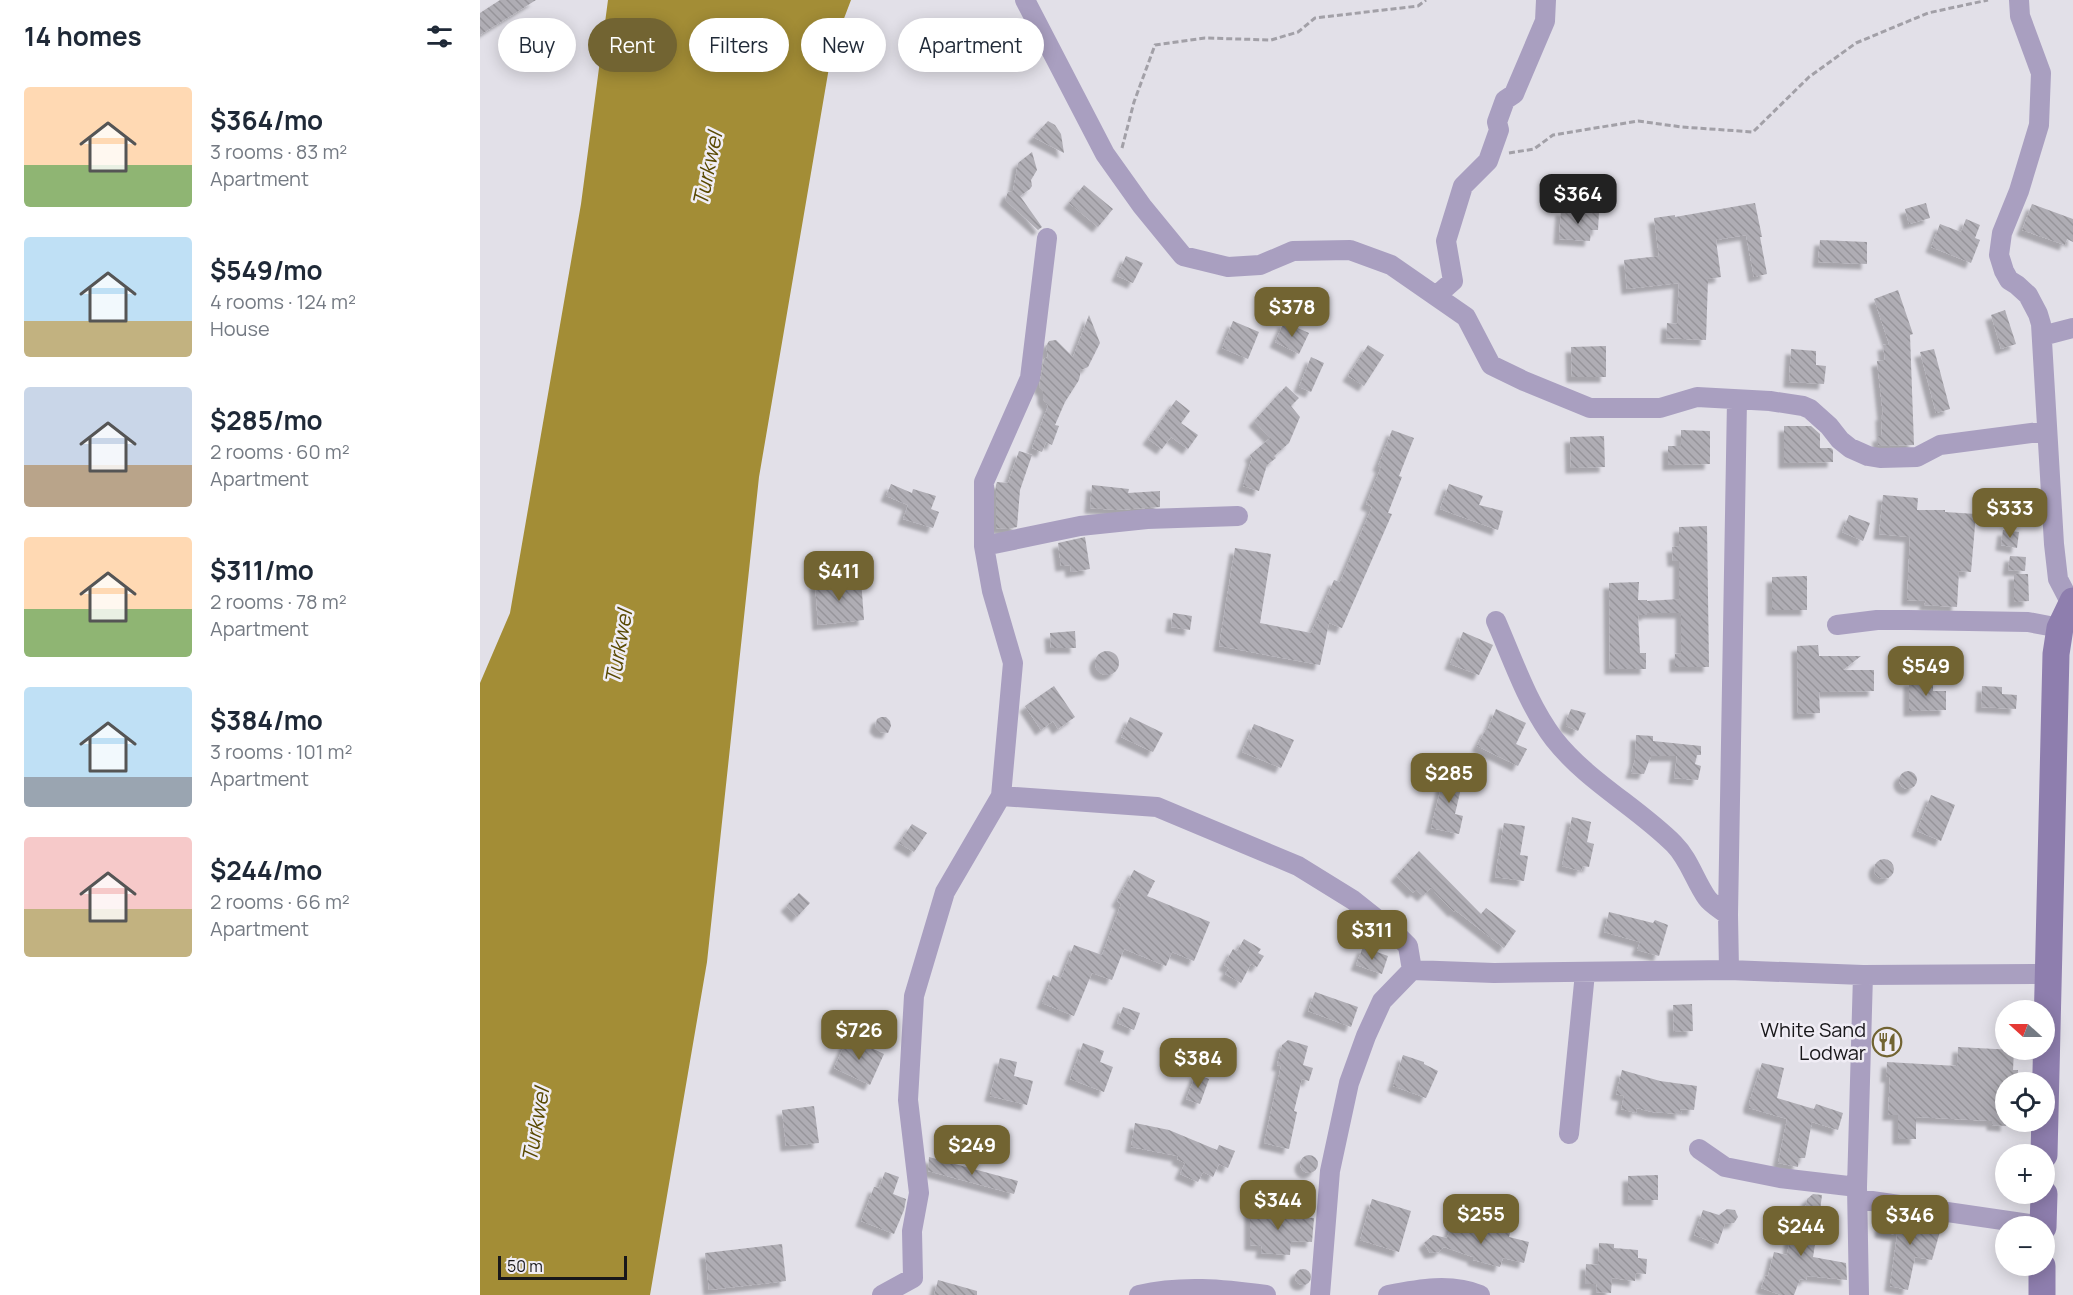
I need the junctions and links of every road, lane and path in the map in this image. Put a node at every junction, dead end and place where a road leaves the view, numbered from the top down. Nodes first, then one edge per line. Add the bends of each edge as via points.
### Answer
1 (1025, 0) edge
2 (1426, 0) edge
3 (1546, 0) edge
4 (1988, 0) edge
5 (2019, 0) edge
6 (1490, 156) junction
7 (1116, 170) junction
8 (1047, 238) dead end
9 (1436, 296) junction
10 (2073, 328) edge
11 (2042, 336) junction
12 (1737, 400) junction
13 (2047, 431) junction
14 (1239, 516) dead end
15 (984, 546) junction
16 (2068, 611) edge
17 (1496, 621) dead end
18 (1837, 625) dead end
19 (1001, 796) junction
20 (1728, 915) junction
21 (1412, 970) junction
22 (1729, 970) junction
23 (1586, 973) junction
24 (2048, 974) junction
25 (1863, 975) junction
26 (1569, 1134) dead end
27 (2044, 1144) edge
28 (1699, 1149) dead end
29 (1858, 1193) junction
30 (1995, 1220) edge
31 (2042, 1276) edge
32 (1226, 1292) edge
33 (882, 1295) edge
34 (1138, 1295) edge
35 (1266, 1295) edge
36 (1320, 1295) edge
37 (1388, 1295) edge
38 (1480, 1295) edge
39 (1859, 1295) edge
40 (2042, 1295) edge

1 - 7 street
2 - 7 path via 1418,6 1315,18 1298,33 1271,39 1205,38 1155,45 1134,102
3 - 6 street via 1545,21 1514,94 1505,100
4 - 6 path via 1928,14 1856,43 1809,76 1753,132 1638,121 1552,135 1534,149
5 - 11 street via 2019,16 2041,73 2039,125 2002,233 1999,255 2009,280 2033,303
6 - 9 street via 1463,186 1446,241 1453,281
7 - 9 street via 1183,256 1228,267 1260,265 1293,251 1350,250 1391,265
8 - 15 street via 1030,378 984,482
9 - 12 street via 1466,317 1491,365 1590,408 1660,408 1696,397
10 - 11 street
11 - 13 street
12 - 13 street via 1803,406 1850,448 1868,456 1917,457 1940,445
12 - 20 street
13 - 16 street via 2058,579
14 - 15 street via 1080,526
15 - 19 street via 992,591 1013,663
16 - 18 street via 2028,622 1877,620
16 - 24 street via 2056,654
17 - 20 street via 1532,702 1553,738 1593,778 1676,845 1708,900
19 - 21 street via 1156,807 1298,866 1353,900 1397,935 1408,946
19 - 33 street via 945,892 914,996 908,1100 919,1193 912,1231 913,1278
20 - 22 street
21 - 23 street
21 - 36 street via 1382,1001 1349,1083 1330,1171
22 - 23 street
22 - 25 street
23 - 26 street
24 - 25 street
24 - 27 street
25 - 29 street
28 - 29 street via 1725,1167
29 - 30 street
29 - 39 street
31 - 40 street
32 - 34 street via 1163,1289
32 - 35 street
37 - 38 street via 1418,1289 1464,1288

